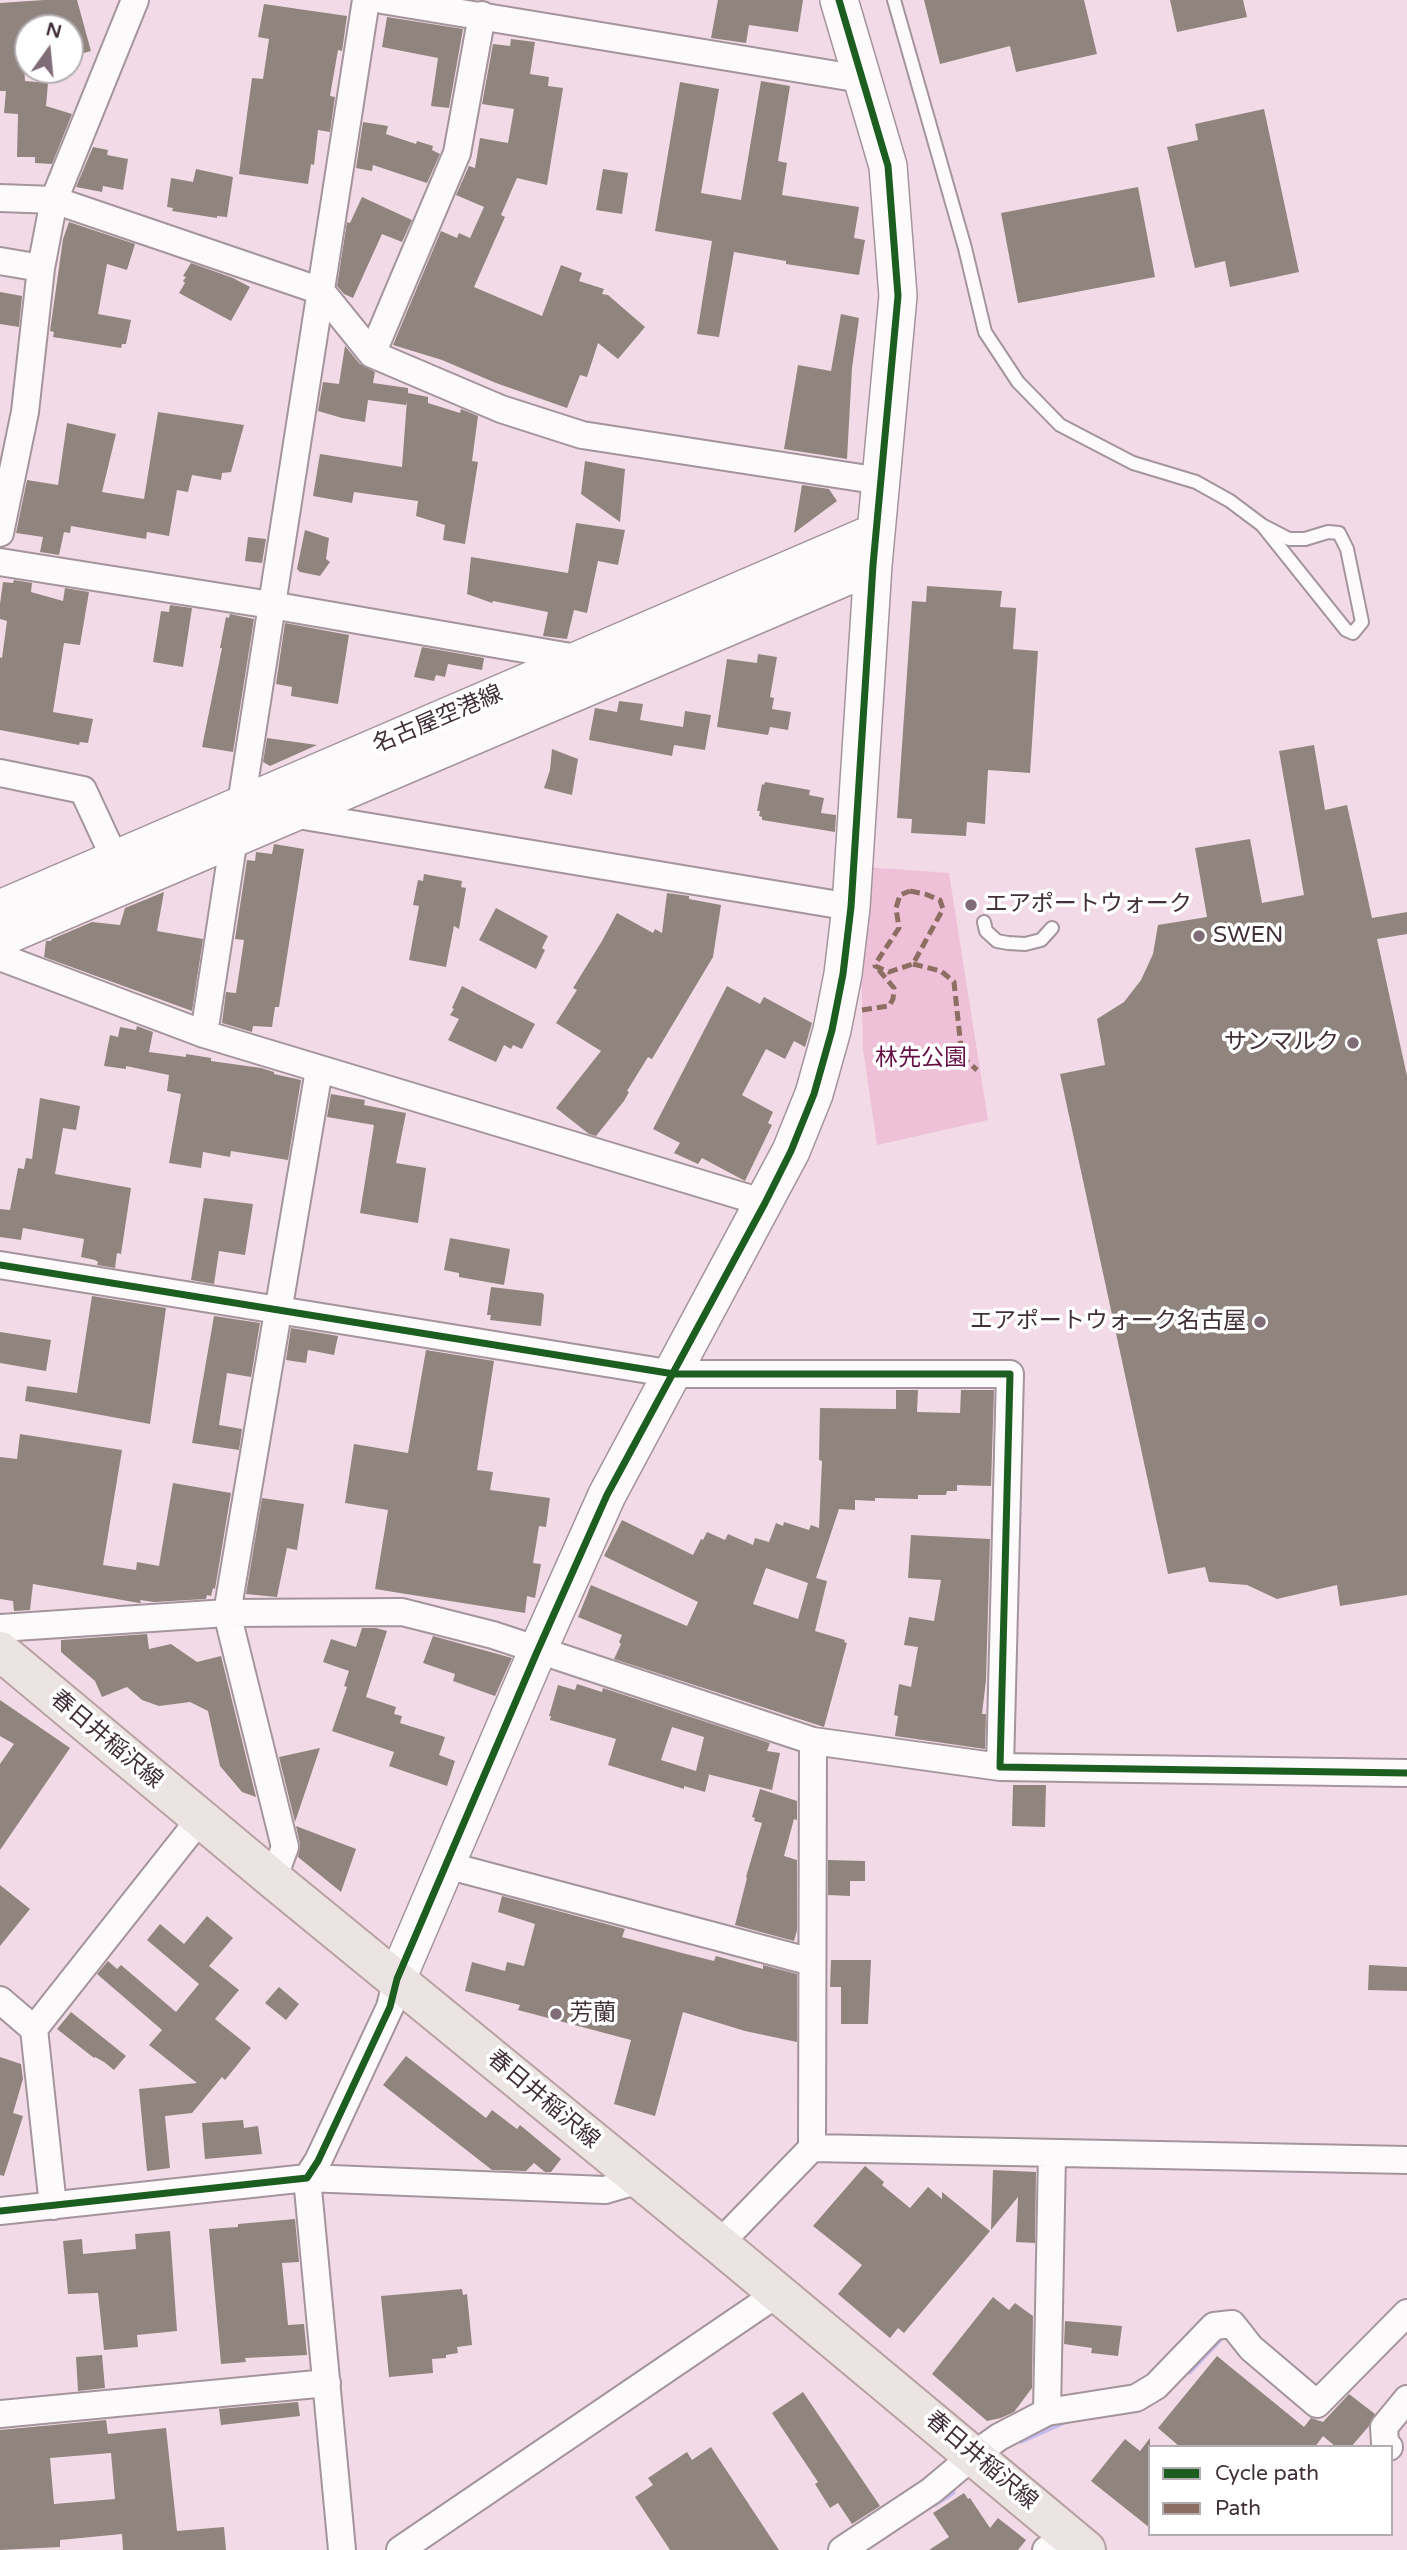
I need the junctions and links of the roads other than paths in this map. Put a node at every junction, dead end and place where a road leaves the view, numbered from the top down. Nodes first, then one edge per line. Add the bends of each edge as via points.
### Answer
1 (135, 0) edge
2 (366, 0) edge
3 (382, 0) edge
4 (839, 0) edge
5 (894, 0) edge
6 (482, 15) junction
7 (862, 79) junction
8 (2, 196) edge
9 (54, 200) junction
10 (0, 261) edge
11 (41, 268) junction
12 (321, 291) junction
13 (372, 354) junction
14 (12, 410) edge
15 (881, 481) junction
16 (1262, 525) junction
17 (0, 533) edge
18 (874, 549) junction
19 (0, 562) edge
20 (271, 605) junction
21 (582, 659) junction
22 (0, 773) edge
23 (292, 814) junction
24 (238, 821) junction
25 (115, 859) junction
26 (850, 907) junction
27 (0, 909) edge
28 (984, 922) dead end
29 (1052, 928) dead end
30 (0, 938) edge
31 (0, 957) edge
32 (204, 1034) junction
33 (318, 1070) junction
34 (765, 1203) junction
35 (0, 1265) edge
36 (279, 1308) junction
37 (674, 1374) junction
38 (227, 1612) junction
39 (0, 1628) edge
40 (0, 1651) edge
41 (537, 1652) junction
42 (813, 1741) junction
43 (1000, 1766) junction
44 (1407, 1773) edge
45 (200, 1819) junction
46 (446, 1865) junction
47 (273, 1879) junction
48 (812, 1962) junction
49 (397, 1979) junction
50 (0, 2000) edge
51 (34, 2029) junction
52 (812, 2148) junction
53 (1052, 2154) junction
54 (1407, 2160) edge
55 (307, 2178) junction
56 (639, 2179) junction
57 (53, 2206) junction
58 (0, 2211) edge
59 (719, 2244) junction
60 (778, 2293) junction
61 (1407, 2313) edge
62 (327, 2383) junction
63 (1407, 2399) edge
64 (1047, 2412) junction
65 (0, 2414) edge
66 (1387, 2445) edge
67 (1393, 2450) edge
68 (974, 2455) junction
69 (1407, 2462) edge
70 (1066, 2545) edge
71 (342, 2550) edge
72 (400, 2550) edge
73 (842, 2550) edge

1 - 9 street
2 - 12 street
3 - 6 street
4 - 7 street
5 - 16 lane via 985,332 1018,382 1060,425 1133,463 1196,482
6 - 7 street
6 - 13 street via 457,153
7 - 15 street via 888,166 898,296
8 - 9 street
9 - 11 street
9 - 12 street
10 - 11 street
11 - 14 street
12 - 13 street
12 - 20 street
13 - 15 street via 501,409 582,435
14 - 17 street
15 - 18 street
16 - 16 lane via 1289,539 1339,533 1347,549 1362,622 1353,633
18 - 21 street, 名古屋空港線
18 - 23 street, 名古屋空港線
18 - 26 street
19 - 20 street
20 - 21 street
20 - 24 street
21 - 24 street, 名古屋空港線
22 - 25 street via 83,790
23 - 24 street, 名古屋空港線
23 - 26 street
24 - 25 street, 名古屋空港線
24 - 30 street, 名古屋空港線
24 - 32 street
25 - 27 street, 名古屋空港線
26 - 34 street via 843,974 814,1094
28 - 29 lane via 997,941 1008,943 1041,940
31 - 32 street
32 - 33 street
33 - 34 street
33 - 36 street
34 - 37 street
35 - 36 street
36 - 37 street
36 - 38 street
37 - 41 street via 607,1495
37 - 43 street via 1010,1374
38 - 39 street
38 - 41 street via 402,1612 493,1635
38 - 47 street via 285,1847
40 - 45 main road, 春日井稲沢線
41 - 42 street
41 - 46 street
42 - 43 street
42 - 48 street
43 - 44 street
45 - 47 main road, 春日井稲沢線
45 - 51 street
46 - 48 street
46 - 49 street
47 - 49 main road, 春日井稲沢線
48 - 52 street
49 - 55 street via 390,2007
49 - 56 main road, 春日井稲沢線
50 - 51 street
51 - 57 street
52 - 53 street
52 - 59 street
53 - 54 street
53 - 64 street
55 - 56 street via 605,2190
55 - 57 street
55 - 62 street
56 - 59 main road, 春日井稲沢線
57 - 58 street
59 - 60 main road, 春日井稲沢線
60 - 68 main road, 春日井稲沢線
60 - 72 street
61 - 64 street via 1317,2404 1251,2348 1232,2324 1214,2326 1156,2386 1136,2398
62 - 65 street
62 - 71 street
63 - 66 street via 1384,2427
64 - 68 street
67 - 69 street
68 - 70 main road, 春日井稲沢線
68 - 73 street via 931,2491

